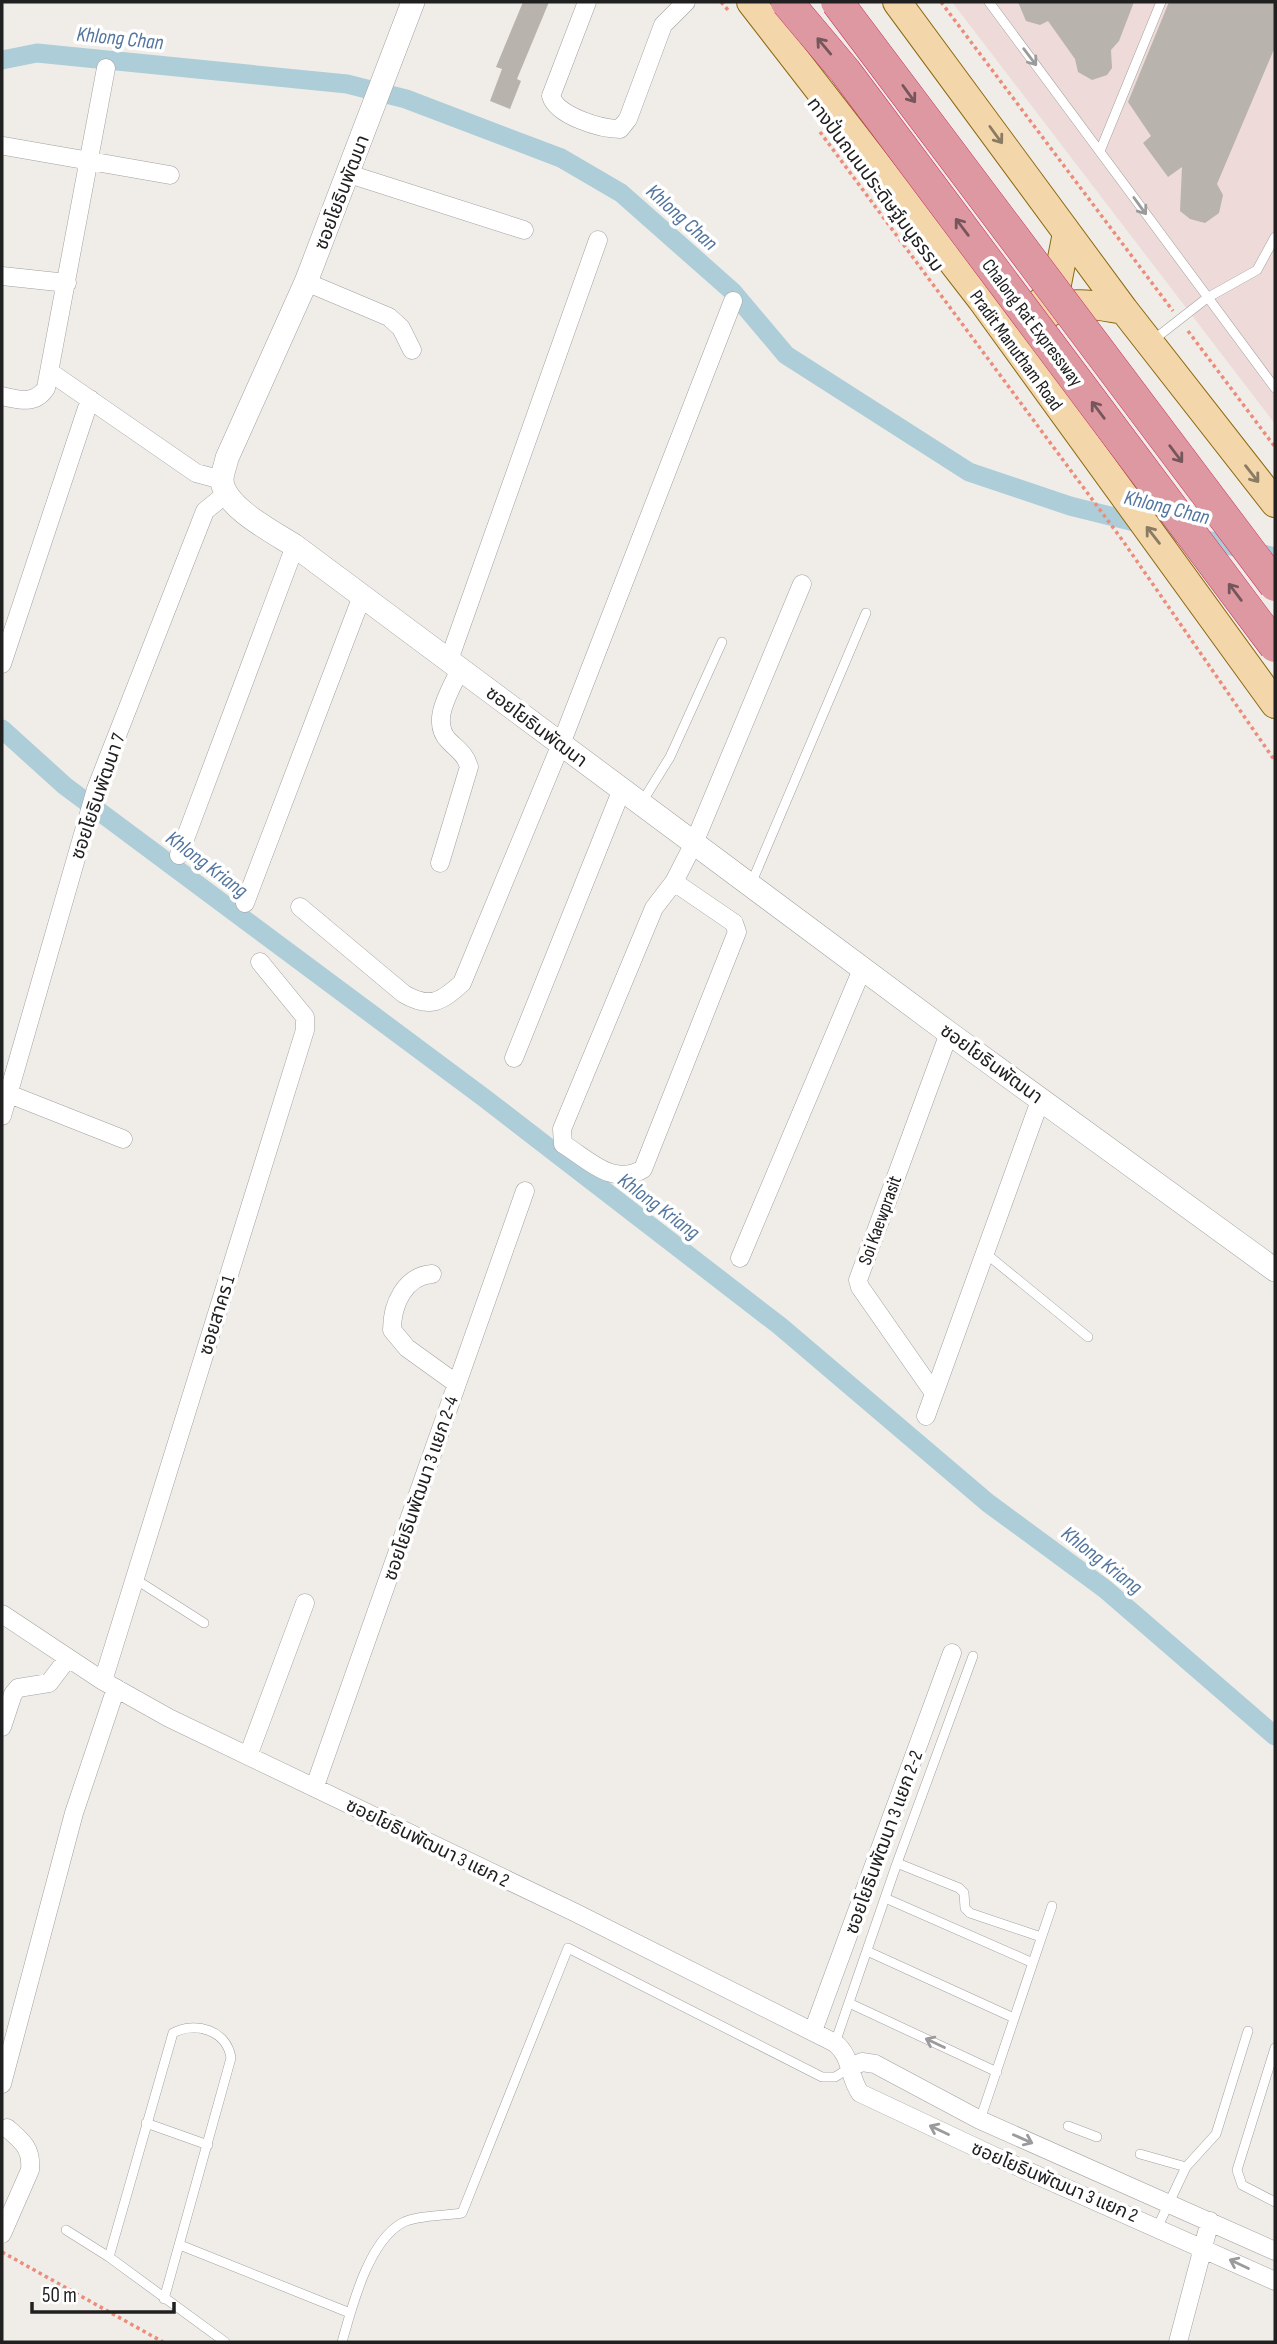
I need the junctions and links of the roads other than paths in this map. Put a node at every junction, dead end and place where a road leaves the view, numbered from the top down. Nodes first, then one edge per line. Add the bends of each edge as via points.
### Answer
1 (412, 2) edge
2 (587, 2) edge
3 (686, 2) edge
4 (787, 2) edge
5 (837, 2) edge
6 (897, 2) edge
7 (989, 2) edge
8 (1161, 2) edge
9 (740, 7) edge
10 (106, 68) dead end
11 (4, 146) dead end
12 (1100, 151) junction
13 (89, 162) junction
14 (349, 174) junction
15 (170, 175) dead end
16 (524, 230) dead end
17 (1066, 233) junction
18 (1275, 237) edge
19 (598, 240) dead end
20 (2, 276) edge
21 (306, 282) junction
22 (67, 283) junction
23 (1207, 298) junction
24 (982, 300) junction
25 (733, 302) dead end
26 (1124, 310) junction
27 (1150, 342) junction
28 (412, 350) dead end
29 (50, 372) junction
30 (1275, 388) edge
31 (2, 396) edge
32 (1051, 397) junction
33 (89, 399) junction
34 (225, 487) junction
35 (1275, 503) edge
36 (295, 546) junction
37 (802, 584) dead end
38 (1275, 585) edge
39 (362, 596) junction
40 (866, 613) dead end
41 (722, 642) dead end
42 (1275, 646) edge
43 (2, 664) edge
44 (454, 664) junction
45 (1275, 704) edge
46 (561, 744) junction
47 (622, 789) junction
48 (641, 803) junction
49 (694, 843) junction
50 (179, 855) dead end
51 (440, 863) dead end
52 (674, 883) junction
53 (751, 884) junction
54 (245, 903) dead end
55 (300, 907) dead end
56 (260, 962) dead end
57 (863, 968) junction
58 (949, 1033) junction
59 (514, 1058) dead end
60 (8, 1082) edge
61 (1041, 1098) junction
62 (2, 1116) edge
63 (122, 1139) dead end
64 (525, 1191) dead end
65 (984, 1252) junction
66 (740, 1258) dead end
67 (1275, 1270) edge
68 (432, 1274) dead end
69 (1088, 1337) dead end
70 (457, 1384) junction
71 (934, 1392) junction
72 (926, 1416) dead end
73 (134, 1579) junction
74 (304, 1602) dead end
75 (2, 1614) edge
76 (204, 1623) dead end
77 (952, 1653) dead end
78 (973, 1656) dead end
79 (68, 1658) junction
80 (109, 1685) junction
81 (2, 1727) edge
82 (248, 1756) junction
83 (315, 1786) junction
84 (897, 1863) junction
85 (885, 1898) junction
86 (1052, 1906) dead end
87 (1041, 1937) junction
88 (867, 1951) junction
89 (1033, 1963) junction
90 (849, 2003) junction
91 (1014, 2018) junction
92 (813, 2031) junction
93 (1248, 2031) dead end
94 (835, 2043) junction
95 (1275, 2048) edge
96 (851, 2067) junction
97 (997, 2072) junction
98 (2, 2084) edge
99 (980, 2120) junction
100 (146, 2123) junction
101 (1068, 2126) dead end
102 (7, 2128) dead end
103 (1097, 2137) dead end
104 (208, 2145) junction
105 (1140, 2154) dead end
106 (1186, 2167) junction
107 (1275, 2202) edge
108 (1169, 2203) junction
109 (1210, 2221) junction
110 (1157, 2226) junction
111 (66, 2230) dead end
112 (2, 2234) edge
113 (180, 2245) junction
114 (1203, 2248) junction
115 (1275, 2251) edge
116 (109, 2258) junction
117 (1275, 2281) edge
118 (164, 2299) junction
119 (350, 2313) junction
120 (225, 2342) edge
121 (342, 2342) edge
122 (1178, 2342) edge

1 - 14 street, ซอยโยธินพัฒนา
2 - 3 street via 551,96 559,109 609,129 620,129 628,119 663,25
42 -> 4 highway, Chalong Rat Expressway, bridge via 845,71
5 -> 38 highway, Chalong Rat Expressway, bridge
6 -> 17 main road
7 -> 12 lane
8 - 12 lane
9 - 24 main road, Pradit Manutham Road
10 - 13 street
11 - 13 street
12 -> 23 lane
13 - 15 street
13 - 22 street
14 - 16 street
14 - 21 street, ซอยโยธินพัฒนา
17 - 24 main road via 1056,289 1034,308 1012,317 998,314
17 - 26 main road
18 - 23 lane via 1257,270
19 - 44 street
20 - 22 street
21 - 28 street via 389,317 401,328
21 - 34 street, ซอยโยธินพัฒนา via 228,458
22 - 29 street
23 - 27 lane
23 - 30 lane
24 - 32 main road, Pradit Manutham Road
25 - 46 street
26 - 27 main road
26 - 32 main road via 1073,303 1056,307 1036,322 1028,343
27 -> 35 main road
29 - 31 street via 40,396 23,401
29 - 33 street
45 -> 32 main road, Pradit Manutham Road
33 - 34 street via 196,473
33 - 43 street
34 - 36 street, ซอยโยธินพัฒนา via 244,513
34 - 60 street, ซอยโยธินพัฒนา 7 via 205,511 96,789
36 - 39 street, ซอยโยธินพัฒนา
36 - 50 street
37 - 49 street
39 - 44 street, ซอยโยธินพัฒนา
39 - 54 street
40 - 53 lane
41 - 48 lane via 670,757
44 - 46 street, ซอยโยธินพัฒนา
44 - 51 street via 440,724 469,767
46 - 47 street, ซอยโยธินพัฒนา
46 - 55 street via 462,983 444,1000 419,1003 404,994
47 - 48 street, ซอยโยธินพัฒนา
47 - 59 street
48 - 49 street, ซอยโยธินพัฒนา
49 - 52 street
49 - 53 street, ซอยโยธินพัฒนา
52 - 52 street via 654,908 562,1129 563,1143 615,1177 627,1178 643,1170 737,932 734,923
53 - 57 street, ซอยโยธินพัฒนา
56 - 73 street, ซอยสาคร 1 via 305,1017 305,1030
57 - 58 street, ซอยโยธินพัฒนา
57 - 66 street
58 - 61 street, ซอยโยธินพัฒนา
58 - 71 street, Soi Kaewprasit via 858,1280
60 - 62 street, ซอยโยธินพัฒนา 7
60 - 63 street
61 - 65 street
61 - 67 street, ซอยโยธินพัฒนา
64 - 70 street, ซอยโยธินพัฒนา 3 แยก 2-4
65 - 69 lane
65 - 71 street
68 - 70 street via 409,1282 391,1330 407,1348
70 - 83 street, ซอยโยธินพัฒนา 3 แยก 2-4
71 - 72 street
73 - 76 lane
73 - 80 street, ซอยสาคร 1
74 - 82 street
75 - 79 street, ซอยโยธินพัฒนา 3 แยก 2
77 - 92 street, ซอยโยธินพัฒนา 3 แยก 2-2
78 - 84 lane
79 - 80 street, ซอยโยธินพัฒนา 3 แยก 2
79 - 81 street via 49,1683 18,1688
80 - 82 street, ซอยโยธินพัฒนา 3 แยก 2
80 - 98 street, ซอยสาคร 1
82 - 83 street, ซอยโยธินพัฒนา 3 แยก 2
83 - 92 street, ซอยโยธินพัฒนา 3 แยก 2
84 - 85 lane
84 - 87 lane via 959,1888 970,1913
85 - 88 lane
85 - 89 lane
86 - 87 lane
87 - 89 lane
88 - 90 lane
88 - 91 lane
89 - 91 lane
90 - 94 lane
97 -> 90 lane
91 - 97 lane
92 - 94 street, ซอยโยธินพัฒนา 3 แยก 2
93 - 106 lane via 1216,2134
94 - 96 street, ซอยโยธินพัฒนา 3 แยก 2 via 847,2053
95 - 107 lane via 1237,2169 1242,2185
96 - 99 street, ซอยโยธินพัฒนา 3 แยก 2 via 875,2064
110 -> 96 street, ซอยโยธินพัฒนา 3 แยก 2 via 860,2092
96 - 119 lane, ซอยโยธินพัฒนา 3 แยก 2 via 835,2077 822,2077 568,1948 462,2213 403,2222 381,2241
97 - 99 lane
99 -> 108 street, ซอยโยธินพัฒนา 3 แยก 2
100 - 104 lane
100 - 104 lane via 173,2034 187,2026 202,2028 229,2046 231,2058
100 - 116 lane
101 - 103 lane
102 - 112 street via 28,2146 31,2159
104 - 113 lane
105 - 106 lane
106 - 108 lane
108 - 109 street, ซอยโยธินพัฒนา 3 แยก 2
108 - 110 lane
109 - 114 street
109 - 115 street, ซอยโยธินพัฒนา 3 แยก 2
110 - 114 street, ซอยโยธินพัฒนา 3 แยก 2
111 - 116 lane
113 - 118 lane
113 - 119 lane
117 -> 114 street, ซอยโยธินพัฒนา 3 แยก 2
114 - 122 street
116 - 118 lane
118 - 120 lane
119 - 121 lane

